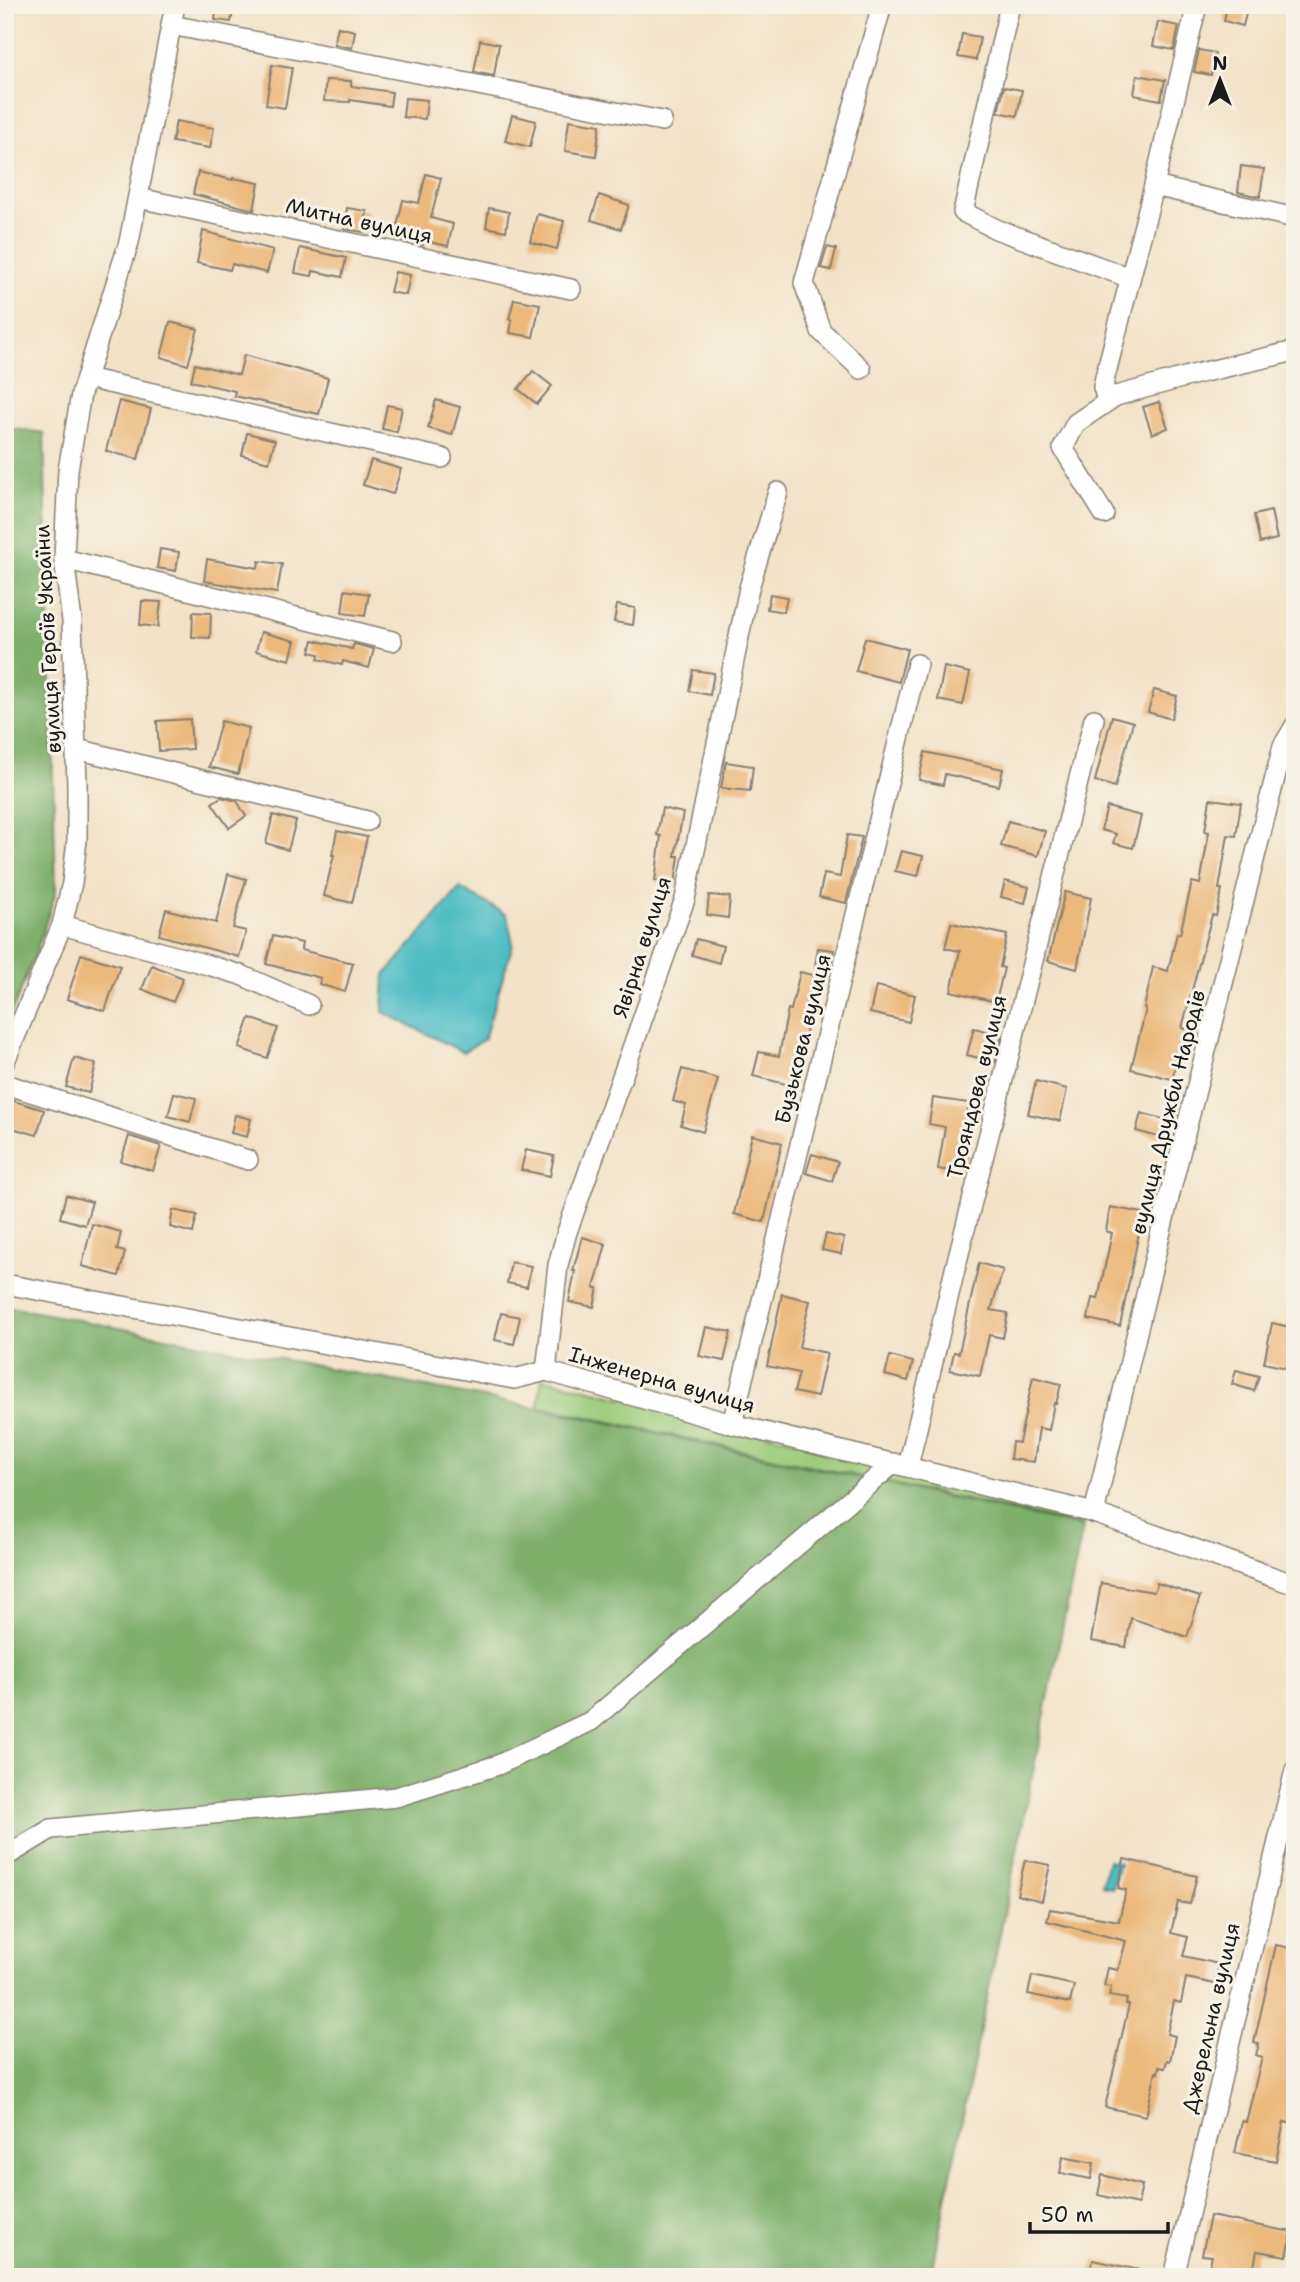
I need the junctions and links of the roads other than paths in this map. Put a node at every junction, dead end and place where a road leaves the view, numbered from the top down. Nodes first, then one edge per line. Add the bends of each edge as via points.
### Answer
1 (175, 5) edge
2 (882, 5) edge
3 (1010, 5) edge
4 (1197, 5) edge
5 (171, 25) junction
6 (662, 121) dead end
7 (1154, 186) junction
8 (138, 198) junction
9 (1295, 218) edge
10 (1130, 278) junction
11 (571, 289) dead end
12 (1295, 351) edge
13 (861, 369) dead end
14 (86, 378) junction
15 (1116, 396) junction
16 (442, 458) dead end
17 (778, 492) dead end
18 (1104, 514) dead end
19 (64, 559) junction
20 (392, 641) dead end
21 (917, 664) dead end
22 (1094, 719) dead end
23 (1295, 726) edge
24 (77, 749) junction
25 (367, 821) dead end
26 (62, 925) junction
27 (309, 1005) dead end
28 (5, 1061) edge
29 (5, 1084) edge
30 (248, 1160) dead end
31 (5, 1284) edge
32 (545, 1371) junction
33 (732, 1424) junction
34 (901, 1465) junction
35 (1094, 1513) junction
36 (1295, 1582) edge
37 (1295, 1770) edge
38 (5, 1857) edge
39 (1174, 2277) edge

1 - 5 street, вулиця Героїв України
2 - 13 street via 804,283 821,331
3 - 10 street via 963,212 996,229
4 - 7 street
5 - 6 street
5 - 8 street, вулиця Героїв України
7 - 9 street
7 - 10 street
8 - 11 street, Митна вулиця
8 - 14 street, вулиця Героїв України via 116,287
10 - 15 street via 1103,387 1105,394
12 - 15 street
14 - 16 street
14 - 19 street, вулиця Героїв України via 68,470
15 - 18 street via 1076,423 1063,447
17 - 32 street, Явірна вулиця via 749,587 685,899 566,1232
19 - 20 street
19 - 24 street, вулиця Героїв України via 72,621
21 - 33 street, Бузькова вулиця
22 - 34 street, Трояндова вулиця
23 - 35 street, вулиця Дружби Народів via 1283,746
24 - 25 street
24 - 26 street, вулиця Героїв України via 78,840
26 - 27 street via 241,975
26 - 28 street, вулиця Героїв України
29 - 30 street
31 - 32 street, Інженерна вулиця via 514,1379
32 - 33 street, Інженерна вулиця
33 - 34 street, Інженерна вулиця
34 - 35 street, Інженерна вулиця
34 - 38 street via 591,1721 498,1765 396,1797 51,1829
35 - 36 street, Інженерна вулиця
37 - 39 street, Джерельна вулиця

